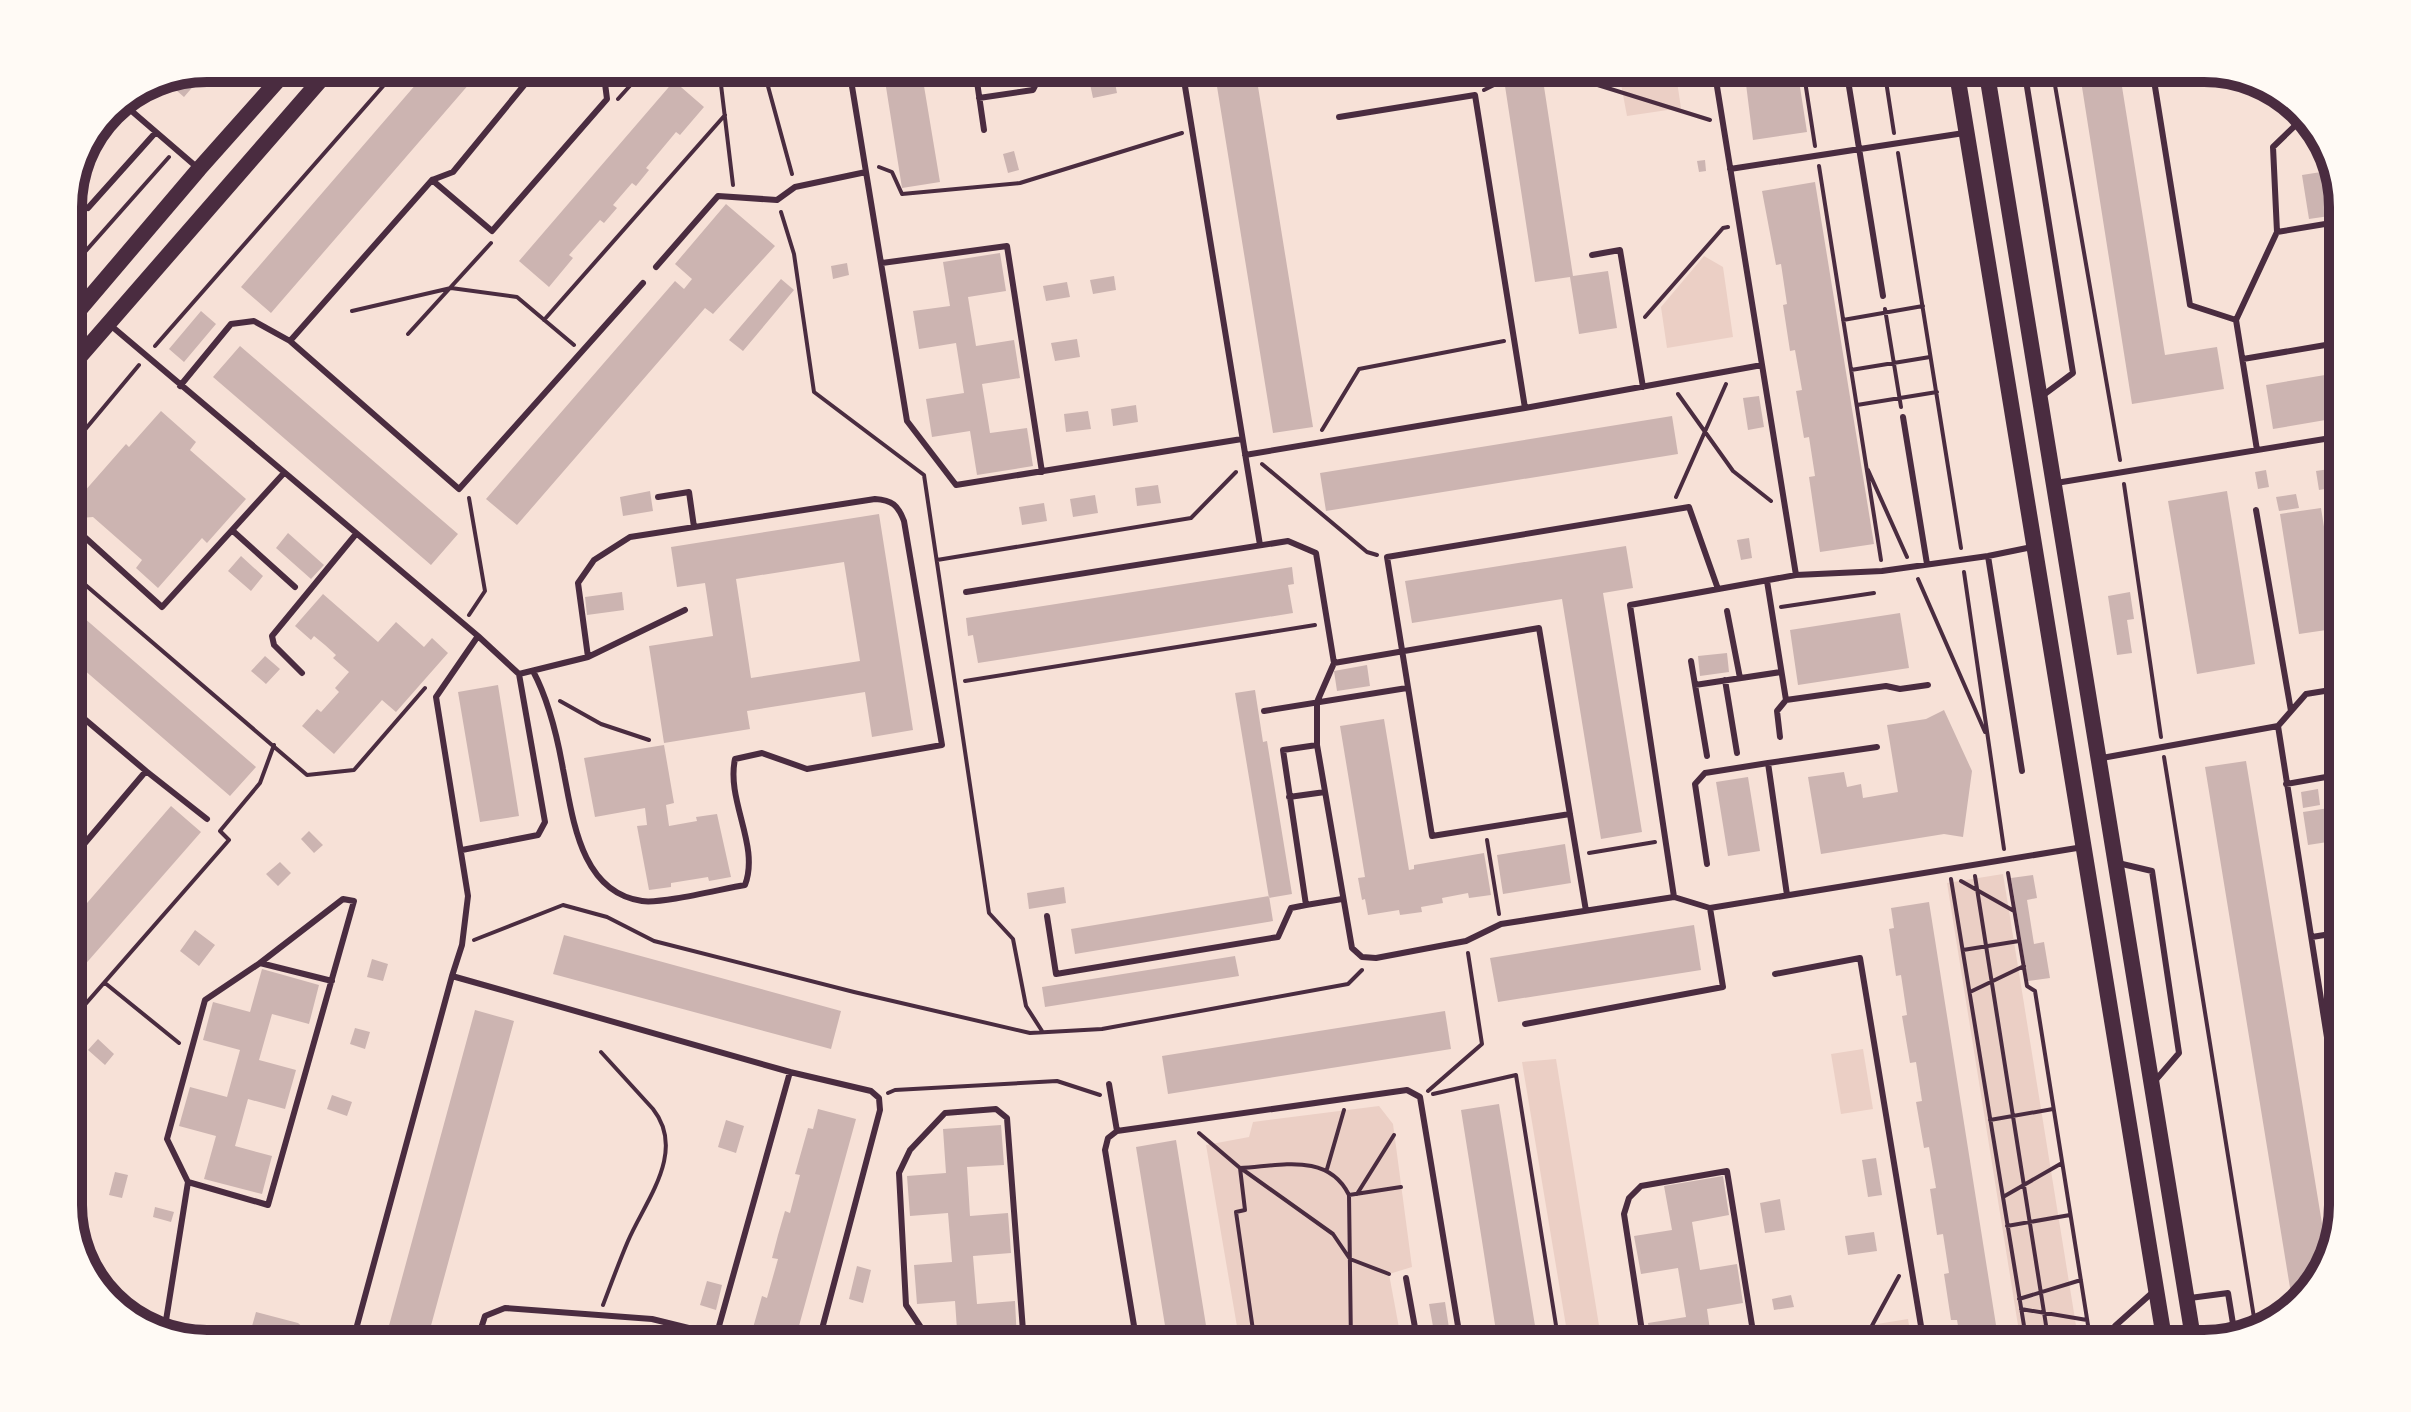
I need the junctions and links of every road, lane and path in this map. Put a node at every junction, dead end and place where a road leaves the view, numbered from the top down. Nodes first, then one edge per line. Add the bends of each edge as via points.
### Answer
1 (277, 82) edge
2 (319, 82) edge
3 (387, 82) edge
4 (527, 82) edge
5 (605, 82) edge
6 (721, 82) edge
7 (767, 82) edge
8 (851, 82) edge
9 (977, 82) edge
10 (1037, 82) edge
11 (1184, 82) edge
12 (1500, 82) edge
13 (1588, 82) edge
14 (1716, 82) edge
15 (1805, 82) edge
16 (1848, 82) edge
17 (1886, 82) edge
18 (1958, 82) edge
19 (1988, 82) edge
20 (2026, 82) edge
21 (2054, 82) edge
22 (2154, 82) edge
23 (1475, 95) junction
24 (979, 98) junction
25 (130, 109) edge
26 (725, 115) junction
27 (1339, 117) dead end
28 (2297, 124) edge
29 (1723, 125) junction
30 (984, 130) dead end
31 (1192, 130) junction
32 (156, 132) junction
33 (1966, 133) junction
34 (1896, 144) junction
35 (176, 149) junction
36 (1858, 149) junction
37 (1817, 156) junction
38 (864, 160) junction
39 (199, 169) junction
40 (1730, 169) junction
41 (866, 172) junction
42 (432, 180) junction
43 (795, 187) junction
44 (734, 197) junction
45 (88, 208) dead end
46 (2329, 223) edge
47 (1740, 224) junction
48 (2277, 232) junction
49 (82, 255) edge
50 (1592, 255) dead end
51 (882, 263) junction
52 (656, 267) dead end
53 (643, 283) dead end
54 (1883, 296) joint
55 (1923, 306) junction
56 (82, 307) edge
57 (352, 311) dead end
58 (1885, 313) junction
59 (544, 320) junction
60 (1843, 320) junction
61 (2236, 320) junction
62 (109, 324) junction
63 (1633, 331) junction
64 (1514, 339) junction
65 (290, 341) junction
66 (2329, 344) edge
67 (581, 352) junction
68 (82, 354) edge
69 (147, 355) junction
70 (1930, 357) junction
71 (2243, 359) junction
72 (1894, 363) junction
73 (1762, 365) junction
74 (1851, 370) junction
75 (1732, 371) junction
76 (1670, 382) junction
77 (180, 386) junction
78 (1643, 387) junction
79 (1937, 392) junction
80 (2039, 398) junction
81 (1900, 399) junction
82 (1857, 405) junction
83 (1525, 408) junction
84 (1903, 417) joint
85 (82, 433) edge
86 (1704, 433) junction
87 (2329, 438) edge
88 (1242, 439) junction
89 (1312, 445) junction
90 (2257, 450) junction
91 (1247, 457) junction
92 (1866, 464) junction
93 (1042, 472) junction
94 (284, 473) junction
95 (2122, 473) junction
96 (466, 482) junction
97 (2053, 483) junction
98 (658, 497) dead end
99 (1670, 510) junction
100 (2256, 510) dead end
101 (1786, 511) junction
102 (694, 527) junction
103 (233, 531) junction
104 (356, 534) junction
105 (82, 535) edge
106 (2063, 542) junction
107 (1260, 545) junction
108 (2035, 546) junction
109 (1988, 556) junction
110 (1387, 557) junction
111 (937, 560) dead end
112 (1963, 560) junction
113 (1927, 564) junction
114 (1912, 566) junction
115 (1882, 571) junction
116 (1796, 575) junction
117 (1767, 581) junction
118 (82, 582) edge
119 (295, 587) dead end
120 (1718, 589) junction
121 (966, 592) dead end
122 (1874, 593) dead end
123 (1771, 609) junction
124 (685, 610) dead end
125 (1727, 611) dead end
126 (1329, 623) junction
127 (463, 624) junction
128 (478, 636) junction
129 (1401, 651) junction
130 (588, 657) junction
131 (1691, 661) dead end
132 (1334, 663) junction
133 (2054, 667) junction
134 (533, 671) junction
135 (1781, 672) junction
136 (302, 673) dead end
137 (519, 674) junction
138 (433, 678) dead end
139 (1740, 678) junction
140 (1725, 680) junction
141 (965, 681) dead end
142 (1695, 685) junction
143 (1928, 685) dead end
144 (1407, 688) junction
145 (2329, 690) edge
146 (544, 692) junction
147 (1786, 700) junction
148 (1317, 702) junction
149 (1264, 711) dead end
150 (2291, 711) junction
151 (82, 717) edge
152 (2278, 726) junction
153 (1780, 737) dead end
154 (1988, 738) junction
155 (649, 740) dead end
156 (274, 745) junction
157 (1317, 745) junction
158 (1877, 747) dead end
159 (2163, 748) junction
160 (1737, 753) dead end
161 (1707, 756) dead end
162 (2098, 758) junction
163 (1768, 763) junction
164 (146, 771) junction
165 (2022, 771) dead end
166 (2329, 776) edge
167 (2286, 784) junction
168 (1325, 792) junction
169 (1289, 797) junction
170 (1570, 814) junction
171 (207, 819) dead end
172 (1485, 828) junction
173 (1665, 840) junction
174 (82, 846) edge
175 (2083, 847) junction
176 (462, 850) junction
177 (1577, 855) junction
178 (2006, 859) junction
179 (2115, 862) junction
180 (1707, 864) dead end
181 (1973, 865) junction
182 (1949, 869) junction
183 (1955, 878) dead end
184 (1977, 890) junction
185 (1787, 895) junction
186 (1674, 897) junction
187 (1342, 899) junction
188 (1306, 905) junction
189 (1710, 908) junction
190 (1586, 911) junction
191 (2014, 911) junction
192 (1047, 916) dead end
193 (1501, 924) junction
194 (2127, 931) junction
195 (2329, 934) edge
196 (2312, 937) junction
197 (1466, 941) junction
198 (2019, 941) junction
199 (462, 945) junction
200 (1986, 947) junction
201 (1963, 950) junction
202 (1376, 958) junction
203 (260, 963) junction
204 (2024, 966) junction
205 (1775, 974) dead end
206 (452, 976) junction
207 (332, 981) junction
208 (1992, 981) junction
209 (104, 983) junction
210 (1970, 992) junction
211 (82, 1008) edge
212 (1525, 1024) dead end
213 (2329, 1051) edge
214 (190, 1052) junction
215 (601, 1052) dead end
216 (790, 1072) junction
217 (1109, 1084) dead end
218 (2152, 1084) junction
219 (1420, 1097) junction
220 (879, 1098) junction
221 (1112, 1099) junction
222 (1347, 1099) junction
223 (2053, 1109) junction
224 (2013, 1116) junction
225 (1990, 1120) junction
226 (1191, 1121) junction
227 (1117, 1131) junction
228 (1394, 1135) dead end
229 (2062, 1163) junction
230 (1240, 1168) junction
231 (1327, 1169) junction
232 (188, 1182) junction
233 (2024, 1184) junction
234 (1401, 1187) dead end
235 (1357, 1194) junction
236 (1349, 1195) junction
237 (2003, 1197) junction
238 (2070, 1215) junction
239 (2030, 1222) junction
240 (2007, 1226) junction
241 (1350, 1259) junction
242 (1911, 1264) junction
243 (1389, 1274) dead end
244 (1406, 1278) dead end
245 (2081, 1280) junction
246 (2156, 1290) junction
247 (2041, 1293) junction
248 (2186, 1298) junction
249 (2019, 1299) junction
250 (2021, 1309) junction
251 (2044, 1313) junction
252 (2160, 1313) junction
253 (599, 1315) junction
254 (2087, 1320) junction
255 (2254, 1320) edge
256 (166, 1323) edge
257 (2233, 1327) edge
258 (356, 1330) edge
259 (480, 1330) edge
260 (697, 1330) edge
261 (718, 1330) edge
262 (822, 1330) edge
263 (923, 1330) edge
264 (1023, 1330) edge
265 (1135, 1330) edge
266 (1253, 1330) edge
267 (1351, 1330) edge
268 (1415, 1330) edge
269 (1459, 1330) edge
270 (1557, 1330) edge
271 (1642, 1330) edge
272 (1753, 1330) edge
273 (1869, 1330) edge
274 (1922, 1330) edge
275 (2025, 1330) edge
276 (2047, 1330) edge
277 (2089, 1330) edge
278 (2116, 1330) edge
279 (2163, 1330) edge
280 (2185, 1330) edge
281 (2192, 1330) edge

1 - 39 main road
2 - 62 main road
3 - 69 path
4 - 42 lane via 453,172
5 - 42 lane via 607,99 492,231
6 - 26 path
7 - 43 path
8 - 38 lane
9 - 24 lane
10 - 24 lane via 1033,90
11 - 31 lane
12 - 23 path
13 - 29 path
14 - 29 lane
15 - 37 path
16 - 36 lane
17 - 34 path
18 - 33 main road
19 - 80 main road
20 - 80 lane via 2073,373
21 - 95 path
22 - 61 lane via 2190,305
23 - 27 lane
23 - 64 lane
24 - 30 lane
25 - 32 lane
26 - 44 path
26 - 59 path
28 - 48 lane via 2273,147
29 - 40 lane
31 - 38 path via 1020,183 902,194 892,172
31 - 88 lane
32 - 35 lane
32 - 45 lane
33 - 34 lane
33 - 108 main road
34 - 36 lane
34 - 55 path
35 - 39 lane
35 - 49 path
36 - 37 lane
36 - 54 lane
37 - 40 lane
37 - 60 path
38 - 41 lane
39 - 56 main road
40 - 47 lane
41 - 43 lane
41 - 51 lane
42 - 65 lane
43 - 44 lane via 777,200
44 - 52 lane via 718,196
46 - 48 lane
47 - 63 path via 1723,228
47 - 73 lane
48 - 61 lane
50 - 63 lane via 1620,250
51 - 93 lane via 907,421 923,442 956,485
51 - 93 lane via 1007,246
53 - 67 lane
54 - 58 path
55 - 58 path
55 - 70 path
57 - 59 path via 451,288 517,297
58 - 60 path
58 - 72 path
59 - 67 path
60 - 74 path
61 - 71 lane
62 - 68 main road
62 - 69 lane
63 - 78 lane
64 - 83 lane
64 - 89 path via 1359,369
65 - 77 lane via 254,321 231,324
65 - 96 lane via 459,489
66 - 71 lane
67 - 96 lane
69 - 77 lane
69 - 85 path
70 - 72 path
70 - 79 path
71 - 90 lane
72 - 74 path
72 - 81 path
73 - 75 lane
73 - 101 lane
74 - 82 path
75 - 76 lane
75 - 86 path
76 - 78 lane
76 - 86 path
77 - 94 lane
78 - 83 lane
79 - 81 path
79 - 112 path
80 - 97 main road
81 - 82 path
81 - 84 path
82 - 92 path
83 - 89 lane
84 - 113 lane
86 - 99 path
86 - 101 path via 1733,471
87 - 90 lane
88 - 91 lane
88 - 93 lane
89 - 91 lane
90 - 95 lane
91 - 107 lane
91 - 110 path via 1367,552
91 - 111 path via 1191,518
92 - 114 path
92 - 115 path
94 - 103 lane
94 - 104 lane
95 - 97 lane
95 - 159 path
96 - 127 path via 485,591
97 - 106 main road
98 - 102 lane via 689,492
99 - 110 lane
99 - 120 lane via 1689,507
100 - 150 lane
101 - 116 lane
102 - 130 lane via 630,537 594,560 578,583
102 - 146 lane via 890,500 904,521 942,745 807,769 762,753 735,759 731,777 751,870 745,885 646,902 623,897 585,856
103 - 105 lane via 162,607
103 - 119 lane
104 - 127 lane
104 - 136 lane via 272,636 274,645
106 - 108 main road
106 - 162 main road
107 - 121 lane
107 - 126 lane via 1288,541 1316,553
108 - 109 lane
108 - 133 main road
109 - 112 lane
109 - 165 lane
110 - 129 lane
112 - 113 lane
112 - 154 path
113 - 114 lane
114 - 115 lane
114 - 154 path
115 - 116 lane
116 - 117 lane
117 - 120 lane
117 - 123 lane
118 - 156 path
120 - 173 lane via 1630,605
122 - 123 path
123 - 135 lane
124 - 130 lane
125 - 139 lane
126 - 132 lane
126 - 141 path
127 - 128 lane
128 - 137 lane
128 - 176 lane via 436,697
129 - 132 lane
129 - 144 lane
129 - 170 lane via 1539,628
130 - 134 lane
131 - 142 lane
132 - 148 lane
133 - 162 main road via 2066,686 2080,770 2093,772
133 - 175 main road
134 - 137 lane
134 - 146 lane
135 - 139 lane
135 - 147 lane
137 - 176 lane via 545,822 538,835
138 - 156 path via 354,770 307,775
139 - 140 lane
140 - 142 lane
140 - 160 lane
142 - 161 lane
143 - 147 lane
144 - 148 lane
144 - 172 lane via 1432,836
145 - 150 lane via 2306,694
146 - 155 path via 601,724
147 - 153 lane via 1777,711
148 - 149 lane
148 - 157 lane
150 - 152 lane
151 - 164 lane
152 - 159 lane
152 - 167 lane
154 - 178 path
156 - 209 path via 260,783 220,831 229,840
157 - 168 lane
157 - 169 lane via 1283,750
158 - 163 lane
159 - 162 lane
159 - 255 path
162 - 179 main road
163 - 180 lane via 1705,773 1695,784
163 - 185 lane
164 - 171 lane
164 - 174 lane
166 - 167 lane
167 - 196 lane
168 - 169 lane
168 - 187 lane
169 - 188 lane
170 - 172 lane
170 - 177 lane
172 - 193 path
173 - 177 path
173 - 186 lane
175 - 178 lane
175 - 194 main road via 2090,831 2103,837 2113,900
175 - 246 main road
176 - 199 lane via 468,896
177 - 190 lane
178 - 181 lane
178 - 191 path
179 - 194 main road
179 - 218 lane via 2152,871 2179,1053
181 - 182 lane
181 - 184 path
182 - 185 lane
182 - 201 path
183 - 184 path
184 - 191 path
184 - 200 path
185 - 189 lane
186 - 189 lane
186 - 190 lane
187 - 188 lane
187 - 202 lane via 1352,948 1362,957
188 - 192 lane via 1291,908 1278,937 1056,974
189 - 212 lane via 1723,987
190 - 193 lane
191 - 198 path
193 - 197 lane
194 - 218 main road
195 - 196 lane
196 - 213 lane
197 - 202 lane
197 - 219 path via 1482,1044
198 - 200 path
198 - 204 path
199 - 202 path via 563,905 607,917 654,941 1030,1033 1102,1029 1348,984
199 - 206 lane
200 - 201 path
200 - 208 path
201 - 210 path
203 - 207 lane
203 - 207 lane via 343,899 354,901
203 - 214 lane via 205,1000
204 - 208 path
204 - 223 path via 2027,986 2035,991
205 - 242 lane via 1860,958
206 - 216 lane
206 - 258 lane
207 - 232 lane via 268,1205
208 - 210 path
208 - 224 path
209 - 211 path
209 - 214 path
210 - 225 path
214 - 232 lane via 167,1139
215 - 253 path via 660,1117 665,1132 660,1179 629,1238
216 - 220 lane via 871,1091
216 - 261 lane
217 - 221 lane
218 - 248 main road
219 - 222 lane via 1407,1090
219 - 269 lane
219 - 270 path via 1516,1075
220 - 221 path via 895,1090 1057,1081
220 - 262 lane
221 - 227 lane
222 - 226 lane
222 - 231 path
223 - 224 path
223 - 229 path
224 - 225 path
224 - 233 path
225 - 237 path
226 - 227 lane
226 - 230 path via 1201,1137
227 - 265 lane via 1105,1150
228 - 235 path
229 - 233 path
229 - 238 path
230 - 231 path via 1301,1164
230 - 241 path via 1333,1234
230 - 266 path via 1245,1210 1236,1212
231 - 236 path
232 - 256 lane
233 - 237 path
233 - 239 path
234 - 235 path
235 - 236 path
236 - 241 path
237 - 240 path
238 - 239 path
238 - 245 path
239 - 240 path
239 - 247 path
240 - 249 path
241 - 243 path
241 - 267 path
242 - 273 path via 1895,1280
242 - 274 lane
244 - 268 lane
245 - 247 path
245 - 254 path
246 - 252 main road
246 - 278 lane
247 - 249 path
247 - 251 path
248 - 257 lane via 2228,1293
248 - 281 main road
249 - 250 path
250 - 251 path
250 - 275 path
251 - 254 path
251 - 276 path
252 - 279 main road
252 - 280 main road via 2168,1298 2175,1298
253 - 259 lane via 505,1308 485,1316
253 - 260 lane via 652,1319
254 - 277 path
263 - 264 lane via 906,1305 899,1173 910,1150 945,1113 996,1109 1007,1118
271 - 272 lane via 1624,1214 1629,1198 1641,1186 1727,1171

